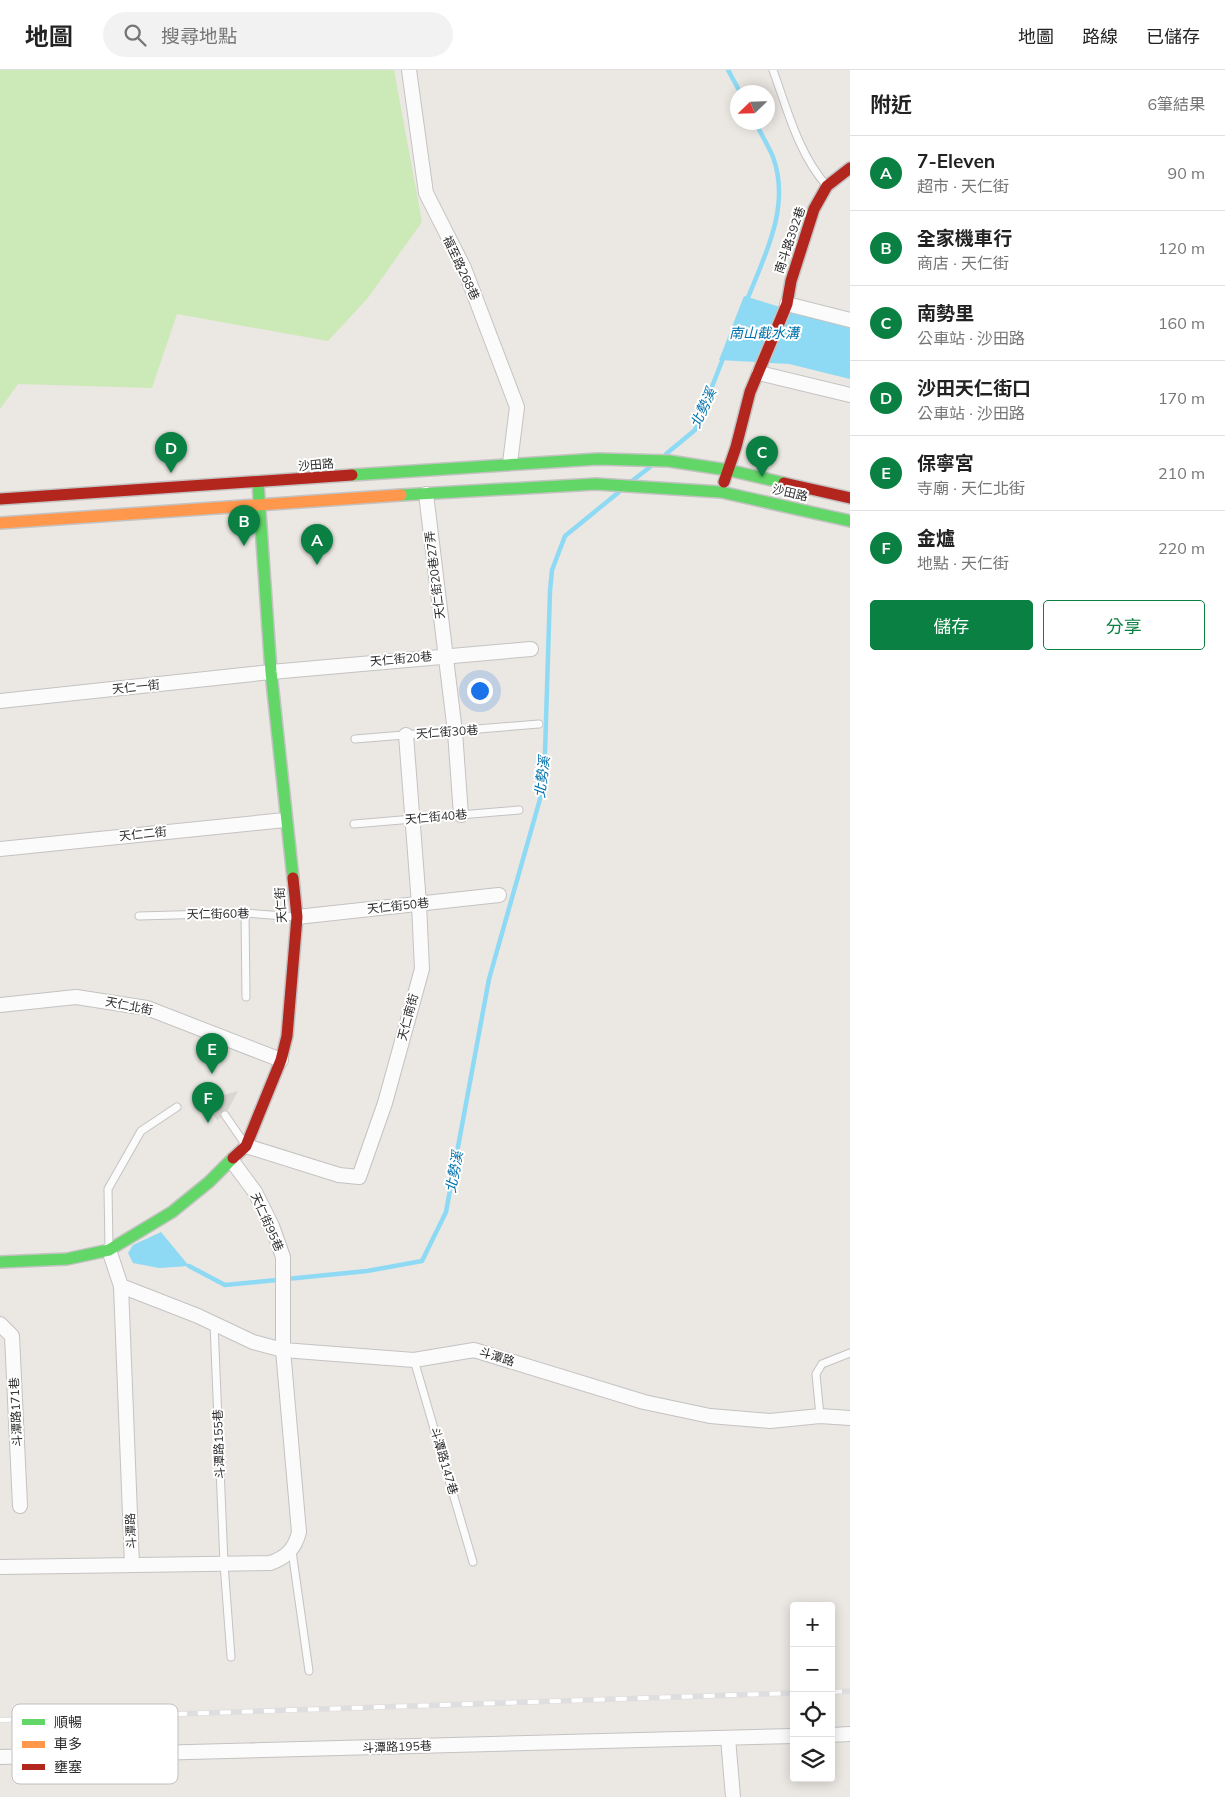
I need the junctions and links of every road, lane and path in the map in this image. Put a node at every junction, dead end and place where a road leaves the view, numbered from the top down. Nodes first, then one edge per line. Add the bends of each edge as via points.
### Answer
1 (409, 70) edge
2 (772, 70) edge
3 (850, 168) edge
4 (827, 186) junction
5 (787, 304) junction
6 (850, 320) edge
7 (759, 373) junction
8 (850, 395) edge
9 (510, 463) junction
10 (728, 470) junction
11 (258, 483) junction
12 (721, 492) junction
13 (426, 494) junction
14 (850, 498) edge
15 (0, 499) edge
16 (261, 505) junction
17 (850, 521) edge
18 (0, 523) edge
19 (531, 649) dead end
20 (444, 655) junction
21 (271, 672) junction
22 (0, 701) edge
23 (539, 724) dead end
24 (454, 732) junction
25 (406, 735) junction
26 (355, 739) dead end
27 (519, 810) dead end
28 (461, 815) junction
29 (286, 820) junction
30 (411, 820) junction
31 (354, 824) dead end
32 (0, 849) edge
33 (499, 895) dead end
34 (420, 904) junction
35 (245, 913) junction
36 (139, 916) dead end
37 (297, 918) junction
38 (246, 997) dead end
39 (0, 1005) edge
40 (281, 1060) junction
41 (177, 1107) dead end
42 (225, 1115) dead end
43 (246, 1146) junction
44 (232, 1161) junction
45 (109, 1250) junction
46 (0, 1262) edge
47 (121, 1286) junction
48 (0, 1324) edge
49 (214, 1324) junction
50 (283, 1350) junction
51 (850, 1353) edge
52 (414, 1360) junction
53 (820, 1416) junction
54 (850, 1418) edge
55 (20, 1506) dead end
56 (292, 1551) junction
57 (473, 1562) dead end
58 (224, 1564) junction
59 (132, 1565) junction
60 (0, 1567) edge
61 (231, 1657) dead end
62 (309, 1671) dead end
63 (850, 1734) edge
64 (835, 1735) edge
65 (790, 1736) edge
66 (728, 1738) junction
67 (178, 1752) edge
68 (733, 1797) edge

1 - 9 street, 福至路268巷 via 426,193 464,268 517,407
2 - 4 lane via 803,149 814,172
3 - 4 street, 南斗路392巷
4 - 5 street, 南斗路392巷 via 814,209 791,280
5 - 6 street
5 - 7 street, 南斗路392巷
7 - 8 street
7 - 10 street via 750,392
9 - 10 street, 沙田路 via 634,459
9 - 11 street, 沙田路
10 - 12 street
10 - 14 street, 沙田路
11 - 15 street, 沙田路
11 - 16 street, 天仁街
12 - 13 street, 沙田路 via 549,485
12 - 17 street, 沙田路
13 - 16 street
13 - 20 street, 天仁街20巷27弄
16 - 18 street
16 - 21 street, 天仁街
19 - 20 street, 天仁街20巷
20 - 21 street, 天仁街20巷
20 - 24 street, 天仁街20巷27弄
21 - 22 street, 天仁一街
21 - 29 street, 天仁街
23 - 24 lane, 天仁街30巷
24 - 25 lane, 天仁街30巷
24 - 28 street, 天仁街20巷27弄
25 - 26 lane, 天仁街30巷
25 - 30 street, 天仁南街
27 - 28 lane, 天仁街40巷
28 - 30 lane, 天仁街40巷
29 - 32 street, 天仁二街
29 - 37 street, 天仁街
30 - 31 lane, 天仁街40巷
30 - 34 street, 天仁南街
33 - 34 street, 天仁街50巷
34 - 37 street, 天仁街50巷
34 - 43 street, 天仁南街 via 422,968 385,1103 359,1177 340,1175
35 - 36 lane, 天仁街60巷
35 - 37 lane, 天仁街60巷
35 - 38 lane
37 - 40 street, 天仁街 via 288,1027
39 - 40 street, 天仁北街 via 76,997 147,1008
40 - 43 street, 天仁街
41 - 45 lane via 141,1131 108,1189
42 - 43 lane
43 - 44 street, 天仁街
44 - 45 street, 天仁街 via 172,1212
44 - 50 street, 天仁街95巷 via 255,1192 283,1257
45 - 46 street via 67,1260
45 - 47 street, 斗潭路
47 - 49 street, 斗潭路
47 - 59 street, 斗潭路
48 - 55 street, 斗潭路171巷 via 12,1336
49 - 50 street, 斗潭路 via 253,1342
49 - 58 lane, 斗潭路155巷
50 - 52 street, 斗潭路
50 - 56 street via 299,1532
51 - 53 lane via 822,1364 816,1374
52 - 53 street, 斗潭路 via 474,1350 644,1402 710,1416 770,1421
52 - 57 lane, 斗潭路147巷
53 - 54 street, 斗潭路
56 - 58 street via 270,1563
56 - 62 lane
58 - 59 street
58 - 61 lane, 斗潭路155巷
59 - 60 street
63 - 64 street
65 - 66 street, 斗潭路195巷
66 - 67 street, 斗潭路195巷
66 - 68 street

